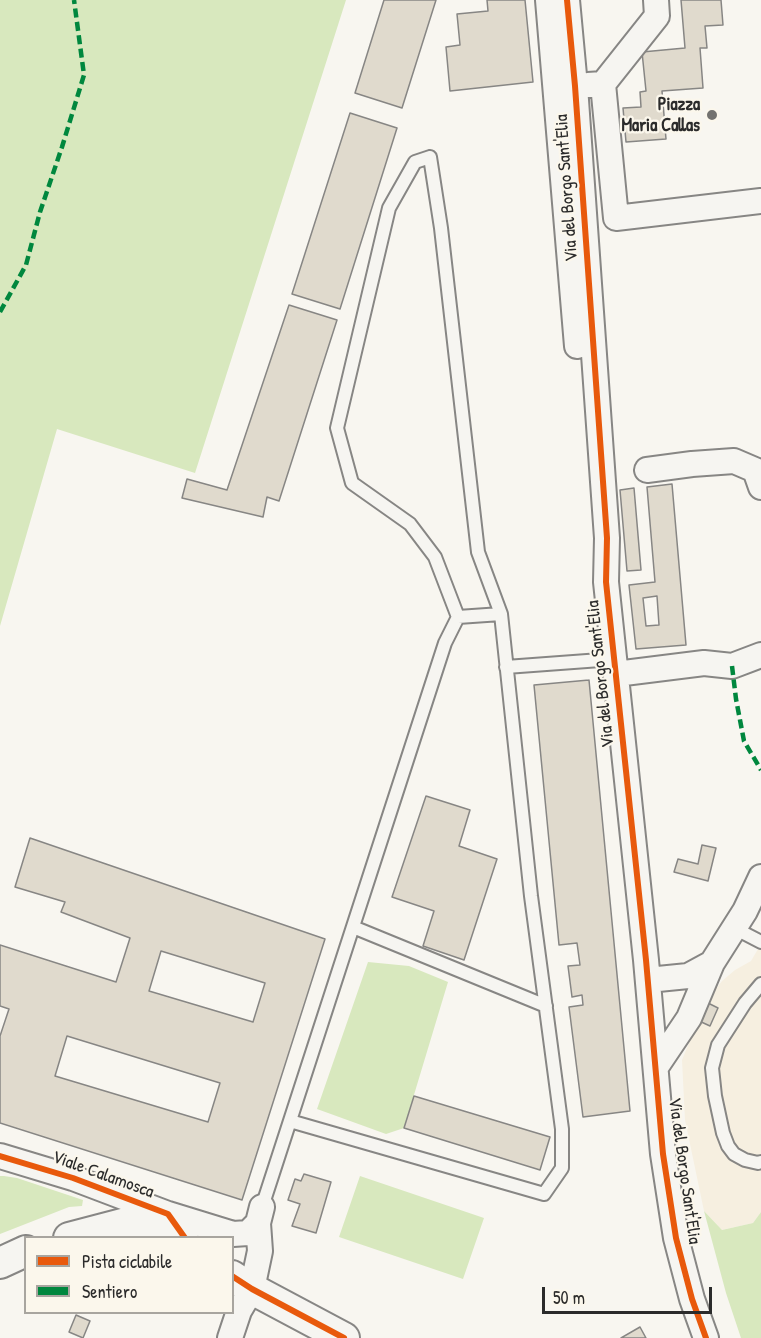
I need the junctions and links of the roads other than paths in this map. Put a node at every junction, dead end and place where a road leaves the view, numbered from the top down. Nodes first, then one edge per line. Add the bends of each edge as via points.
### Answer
1 (548, 0) edge
2 (567, 0) edge
3 (656, 0) edge
4 (603, 84) junction
5 (565, 87) junction
6 (761, 201) edge
7 (616, 218) junction
8 (585, 220) junction
9 (647, 470) dead end
10 (761, 487) edge
11 (606, 582) junction
12 (501, 614) junction
13 (458, 617) junction
14 (761, 655) edge
15 (615, 666) junction
16 (506, 667) junction
17 (761, 877) edge
18 (353, 927) junction
19 (734, 927) junction
20 (761, 942) edge
21 (712, 963) junction
22 (648, 980) junction
23 (761, 984) edge
24 (546, 1006) junction
25 (656, 1067) junction
26 (290, 1121) junction
27 (0, 1156) edge
28 (761, 1162) edge
29 (260, 1215) junction
30 (179, 1230) edge
31 (77, 1236) edge
32 (24, 1252) edge
33 (0, 1263) edge
34 (242, 1282) edge
35 (230, 1338) edge
36 (344, 1338) edge
37 (706, 1338) edge

1 - 5 street, Via del Borgo Sant'Elia
2 - 5 street, Via del Borgo Sant'Elia
3 - 4 street via 657,16
4 - 5 street
4 - 7 street
5 - 8 street, Via del Borgo Sant'Elia
5 - 11 street, Via del Borgo Sant'Elia via 593,541
6 - 7 street
7 - 8 street
8 - 11 street, Via del Borgo Sant'Elia
9 - 10 street via 734,461 755,470
11 - 15 street, Via del Borgo Sant'Elia
12 - 13 lane
12 - 13 lane via 478,552 430,157 415,162 389,208 337,428 352,483 410,524 435,557
12 - 16 lane
13 - 18 lane via 445,643
14 - 15 street, Via del Borgo Sant'Elia via 732,666
15 - 16 lane
15 - 22 street, Via del Borgo Sant'Elia
16 - 24 lane
17 - 19 street
18 - 24 lane
18 - 26 lane
19 - 20 lane
19 - 21 street
21 - 22 street via 688,976
21 - 25 street via 689,1018
22 - 25 street, Via del Borgo Sant'Elia
23 - 28 lane via 717,1045 712,1068 728,1146 745,1160
24 - 26 lane via 562,1129 562,1168 544,1194
25 - 37 street, Via del Borgo Sant'Elia via 663,1154 676,1238
26 - 29 lane
27 - 30 street, Viale Calamosca via 74,1178
29 - 30 street, Viale Calamosca via 248,1233
29 - 34 street via 260,1251
30 - 31 street via 130,1222
32 - 33 street
34 - 35 street via 239,1311
34 - 36 street

